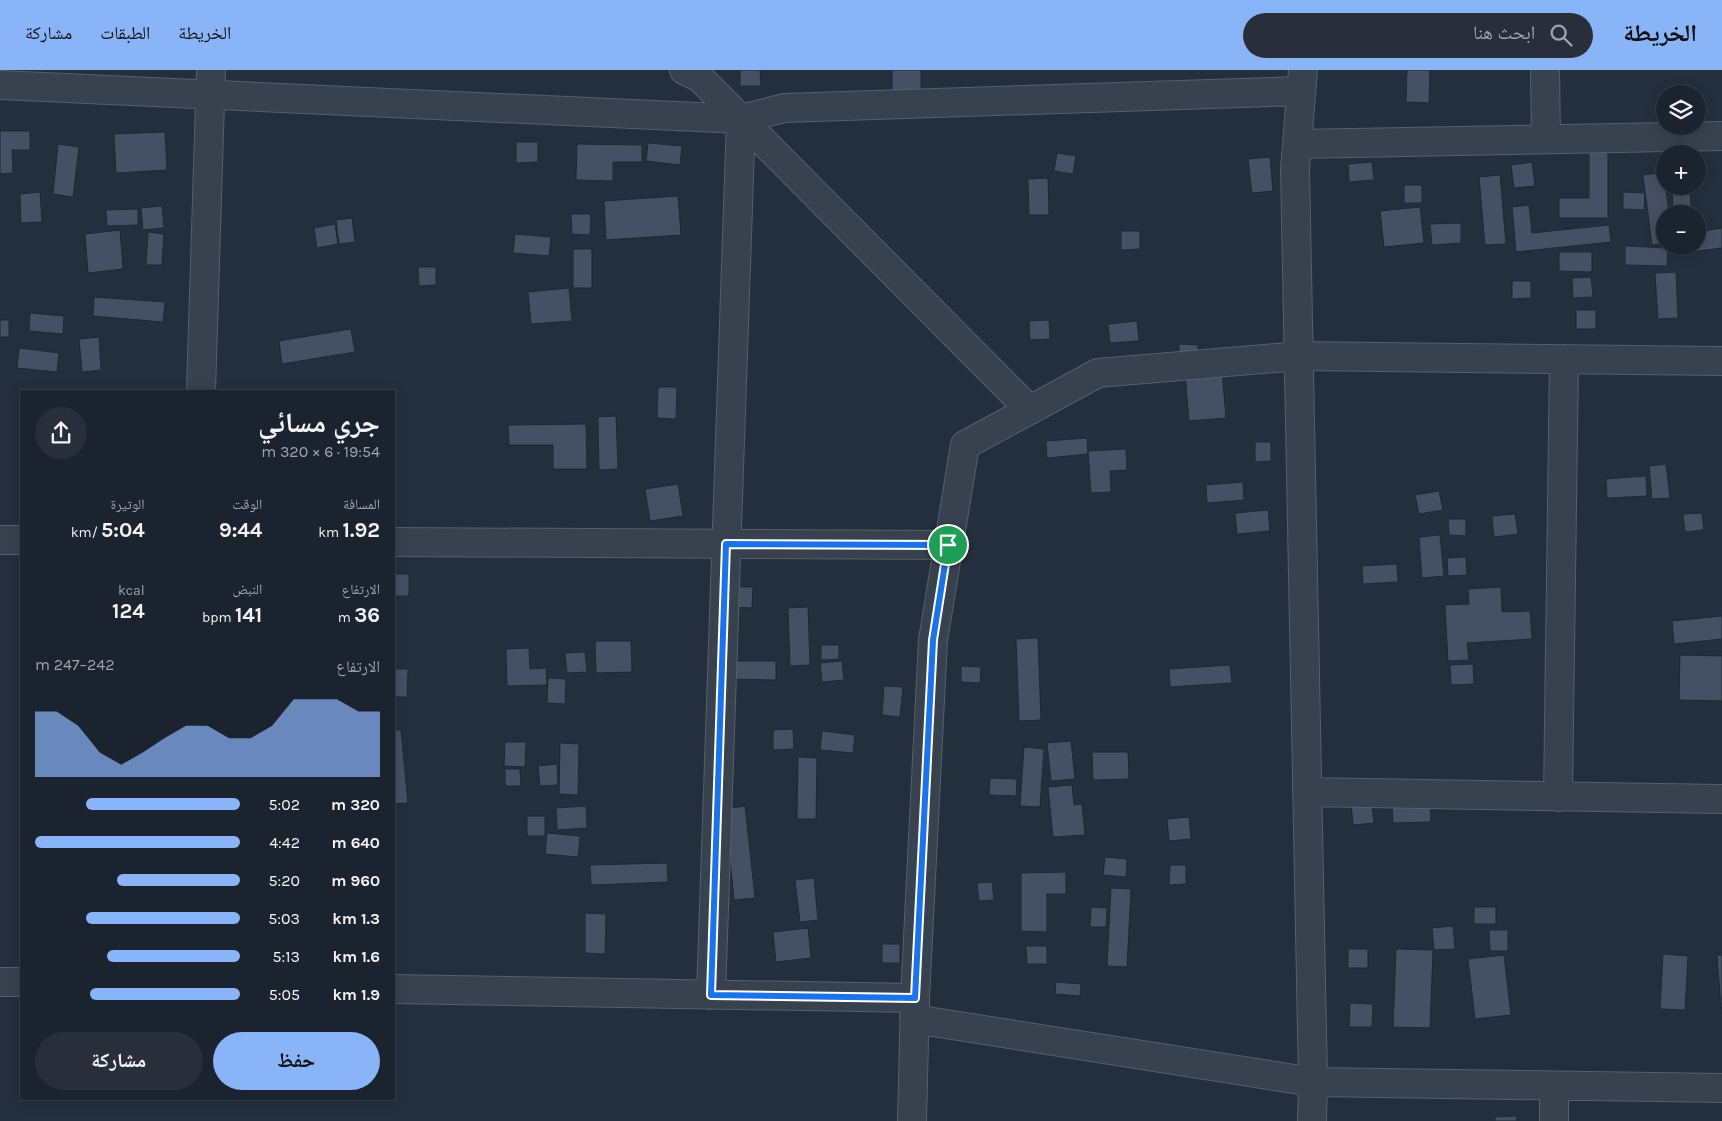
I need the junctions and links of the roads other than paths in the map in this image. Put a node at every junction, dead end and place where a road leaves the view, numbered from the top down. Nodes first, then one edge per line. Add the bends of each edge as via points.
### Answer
1 (684, 70) edge
2 (1545, 70) edge
3 (1302, 80) edge
4 (211, 82) edge
5 (0, 85) edge
6 (741, 119) junction
7 (1722, 136) edge
8 (1546, 139) junction
9 (1297, 144) junction
10 (1299, 356) junction
11 (1564, 359) junction
12 (1722, 361) edge
13 (201, 390) edge
14 (1030, 410) junction
15 (0, 540) edge
16 (20, 540) edge
17 (395, 542) edge
18 (726, 544) junction
19 (948, 545) junction
20 (1307, 792) junction
21 (1558, 797) junction
22 (1722, 799) edge
23 (0, 982) edge
24 (20, 982) edge
25 (395, 989) edge
26 (711, 995) junction
27 (915, 1009) junction
28 (1313, 1082) junction
29 (1554, 1086) junction
30 (1722, 1088) edge
31 (912, 1121) edge
32 (1312, 1121) edge
33 (1554, 1121) edge

1 - 6 street via 700,78
2 - 8 street
3 - 6 street via 784,108
3 - 9 street
4 - 5 street
4 - 6 street
4 - 13 street
6 - 14 street
6 - 18 street
7 - 8 street
8 - 9 street
9 - 10 street
10 - 11 street
10 - 14 street via 1098,373
10 - 20 street
11 - 12 street
11 - 21 street
14 - 19 street via 965,445
15 - 16 street
17 - 18 street
18 - 19 street
18 - 26 street
19 - 27 street via 933,640
20 - 21 street
20 - 28 street
21 - 22 street
23 - 24 street
25 - 26 street
26 - 27 street
27 - 28 street
27 - 31 street
28 - 29 street
28 - 32 street
29 - 30 street
29 - 33 street

